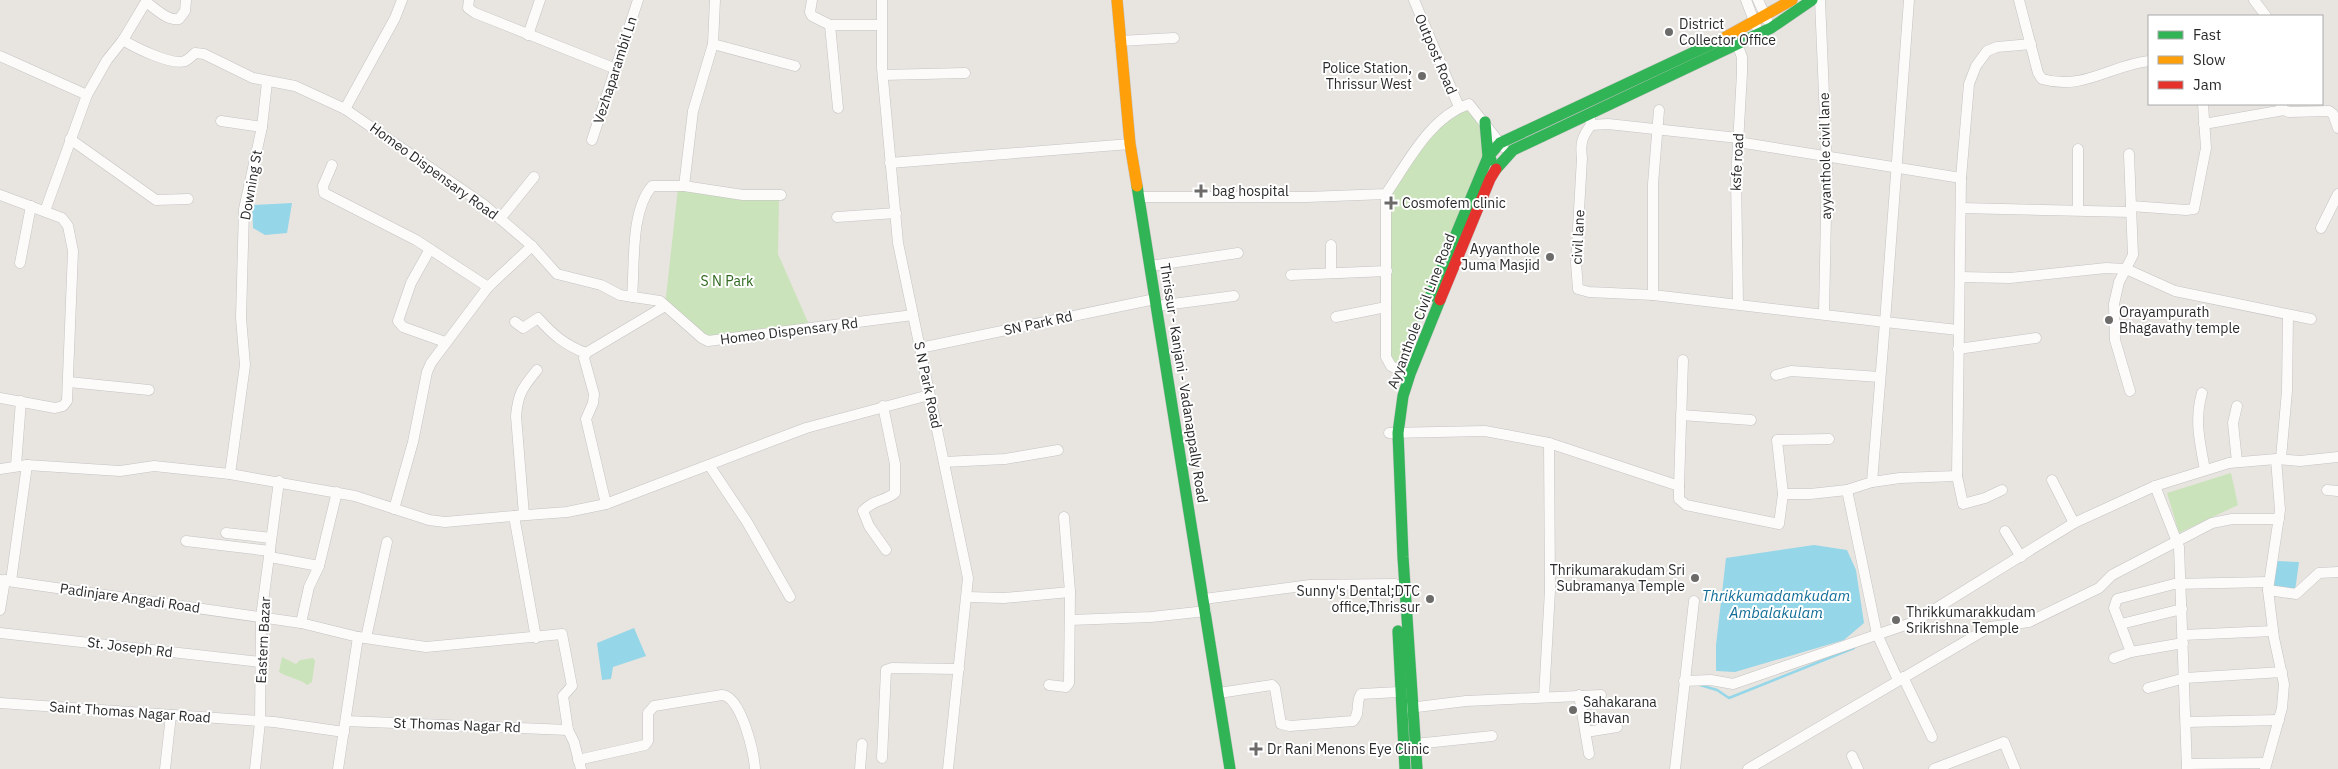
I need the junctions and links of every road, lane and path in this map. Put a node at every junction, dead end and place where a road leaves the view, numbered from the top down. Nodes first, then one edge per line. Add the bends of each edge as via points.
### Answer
1 (186, 0) edge
2 (402, 0) edge
3 (469, 0) edge
4 (540, 0) edge
5 (638, 0) edge
6 (715, 0) edge
7 (882, 0) edge
8 (1117, 0) edge
9 (1414, 0) edge
10 (1746, 0) edge
11 (1758, 0) edge
12 (1792, 0) edge
13 (1812, 0) edge
14 (1820, 0) edge
15 (1909, 0) edge
16 (2019, 0) edge
17 (2254, 0) edge
18 (146, 1) edge
19 (809, 1) edge
20 (2265, 15) edge
21 (1766, 16) junction
22 (1754, 23) junction
23 (881, 24) junction
24 (830, 25) junction
25 (1771, 28) junction
26 (1760, 33) junction
27 (528, 35) junction
28 (1174, 38) dead end
29 (122, 40) junction
30 (1120, 41) junction
31 (712, 44) junction
32 (1737, 44) junction
33 (2031, 44) junction
34 (0, 56) edge
35 (2148, 61) edge
36 (795, 66) dead end
37 (616, 69) junction
38 (965, 73) dead end
39 (883, 76) junction
40 (266, 82) junction
41 (87, 94) junction
42 (2203, 105) edge
43 (1458, 107) junction
44 (2282, 107) edge
45 (838, 108) dead end
46 (345, 109) junction
47 (1660, 110) dead end
48 (1585, 115) junction
49 (221, 121) dead end
50 (1485, 122) junction
51 (2204, 124) junction
52 (262, 127) junction
53 (2338, 128) edge
54 (1658, 130) junction
55 (70, 139) junction
56 (592, 140) dead end
57 (1738, 140) junction
58 (1500, 143) junction
59 (1130, 144) junction
60 (2078, 149) dead end
61 (1509, 154) junction
62 (2129, 154) dead end
63 (1826, 156) junction
64 (1488, 157) junction
65 (890, 163) junction
66 (332, 165) dead end
67 (1498, 166) junction
68 (1895, 169) junction
69 (534, 177) dead end
70 (1961, 178) junction
71 (684, 186) junction
72 (1386, 194) junction
73 (2338, 194) edge
74 (0, 195) edge
75 (781, 195) dead end
76 (1140, 197) junction
77 (188, 199) dead end
78 (32, 206) junction
79 (1961, 208) junction
80 (2134, 208) junction
81 (2078, 210) junction
82 (45, 211) junction
83 (896, 213) junction
84 (837, 217) dead end
85 (500, 219) junction
86 (2321, 228) dead end
87 (520, 236) joint
88 (1331, 245) dead end
89 (532, 246) junction
90 (430, 249) junction
91 (1238, 253) dead end
92 (20, 263) dead end
93 (1150, 266) junction
94 (2126, 269) junction
95 (1386, 270) junction
96 (1331, 273) junction
97 (1291, 275) dead end
98 (1960, 277) junction
99 (488, 287) junction
100 (1653, 295) junction
101 (1234, 296) dead end
102 (632, 297) junction
103 (1156, 303) junction
104 (1738, 304) junction
105 (665, 306) junction
106 (1386, 306) junction
107 (1824, 313) junction
108 (913, 315) junction
109 (2288, 315) junction
110 (1336, 317) dead end
111 (2311, 319) dead end
112 (515, 322) dead end
113 (1884, 322) junction
114 (1958, 330) junction
115 (2036, 338) dead end
116 (445, 342) junction
117 (920, 348) junction
118 (1958, 349) junction
119 (586, 353) junction
120 (1683, 360) dead end
121 (537, 370) dead end
122 (1402, 371) junction
123 (1776, 375) dead end
124 (1880, 377) junction
125 (69, 382) junction
126 (149, 390) dead end
127 (2130, 391) dead end
128 (2202, 393) dead end
129 (929, 395) junction
130 (1399, 395) junction
131 (0, 398) edge
132 (21, 402) junction
133 (883, 406) junction
134 (2237, 406) dead end
135 (1681, 414) junction
136 (1751, 420) dead end
137 (1394, 433) junction
138 (1829, 439) dead end
139 (1549, 443) junction
140 (1058, 450) dead end
141 (2338, 457) edge
142 (2278, 458) junction
143 (944, 462) junction
144 (2237, 462) junction
145 (27, 465) junction
146 (709, 465) junction
147 (16, 466) junction
148 (0, 470) edge
149 (2205, 470) junction
150 (230, 474) junction
151 (1957, 476) junction
152 (2052, 480) dead end
153 (279, 481) junction
154 (1872, 482) junction
155 (1679, 486) junction
156 (2155, 486) junction
157 (1847, 490) junction
158 (2002, 490) dead end
159 (2326, 490) dead end
160 (2338, 491) edge
161 (337, 492) junction
162 (1783, 494) junction
163 (606, 504) junction
164 (394, 509) junction
165 (519, 516) junction
166 (1064, 517) dead end
167 (2279, 519) junction
168 (2074, 523) junction
169 (2005, 532) dead end
170 (226, 533) dead end
171 (271, 538) junction
172 (186, 541) dead end
173 (2177, 541) junction
174 (387, 542) dead end
175 (1398, 549) junction
176 (886, 550) dead end
177 (270, 554) junction
178 (2021, 557) junction
179 (319, 566) junction
180 (2338, 572) edge
181 (5, 581) edge
182 (1395, 584) junction
183 (2182, 584) junction
184 (2268, 586) junction
185 (1070, 592) junction
186 (967, 597) junction
187 (790, 598) dead end
188 (1694, 601) dead end
189 (1205, 605) junction
190 (2182, 609) junction
191 (0, 610) edge
192 (261, 617) junction
193 (1070, 620) junction
194 (301, 623) junction
195 (2121, 624) junction
196 (2273, 631) junction
197 (0, 633) edge
198 (1877, 634) junction
199 (362, 638) junction
200 (536, 638) junction
201 (2183, 639) junction
202 (2131, 652) junction
203 (2114, 658) dead end
204 (260, 662) junction
205 (959, 669) junction
206 (2282, 672) junction
207 (1901, 678) junction
208 (2185, 678) junction
209 (1684, 681) junction
210 (1049, 685) dead end
211 (2148, 688) dead end
212 (1399, 692) junction
213 (1219, 694) junction
214 (1579, 695) junction
215 (1600, 695) dead end
216 (1544, 697) junction
217 (0, 703) edge
218 (1414, 707) junction
219 (1401, 709) junction
220 (171, 716) junction
221 (2279, 720) junction
222 (260, 722) junction
223 (2186, 722) junction
224 (345, 727) junction
225 (1617, 727) dead end
226 (568, 730) junction
227 (1492, 736) dead end
228 (1932, 737) dead end
229 (862, 744) dead end
230 (1416, 744) junction
231 (1589, 754) dead end
232 (1852, 756) dead end
233 (882, 758) dead end
234 (580, 764) edge
235 (2187, 766) edge
236 (2266, 766) edge
237 (165, 769) edge
238 (255, 769) edge
239 (338, 769) edge
240 (755, 769) edge
241 (860, 769) edge
242 (948, 769) edge
243 (1230, 769) edge
244 (1405, 769) edge
245 (1417, 769) edge
246 (1675, 769) edge
247 (1748, 769) edge
248 (1858, 769) edge
249 (1934, 769) edge
250 (2015, 769) edge

1 - 18 street via 185,11 176,19 166,16
2 - 46 street
3 - 27 street via 468,8 475,13
4 - 27 street
5 - 37 street, Vezhaparambil Ln
6 - 31 street
7 - 23 street, S N Park Road
8 - 30 main road, Thrissur - Kanjani - Vadanappally Road
9 - 43 street, Outpost Road
10 - 22 street
11 - 21 street
12 - 21 main road, Ayyanthole Civil Line Road
13 - 25 main road, Ayyanthole Civil Line Road
14 - 63 street, ayyanthole civil lane
15 - 68 street
16 - 33 street
17 - 20 street
18 - 29 street
19 - 24 street via 812,16
21 - 22 main road, Ayyanthole Civil Line Road
21 - 25 street
22 - 26 street
22 - 48 main road, Ayyanthole Civil Line Road
23 - 24 street
23 - 39 street, S N Park Road
24 - 45 street
25 - 26 main road, Ayyanthole Civil Line Road
26 - 32 main road, Ayyanthole Civil Line Road
27 - 37 street
28 - 30 street
29 - 40 street, Homeo Dispensary Road via 140,50 178,61 187,60 195,53 204,54
29 - 41 street
30 - 59 main road, Thrissur - Kanjani - Vadanappally Road
31 - 36 street
31 - 71 street via 693,111
32 - 48 main road, Ayyanthole Civil Line Road
32 - 57 street, ksfe road via 1742,57
33 - 35 street via 2039,76 2048,81 2085,81
33 - 70 street via 1987,51 1976,66 1969,84
34 - 41 street
37 - 56 street, Vezhaparambil Ln
38 - 39 street
39 - 65 street, S N Park Road
40 - 46 street, Homeo Dispensary Road via 295,86
40 - 52 street, Downing St
41 - 55 street
42 - 51 street
43 - 50 street via 1469,104
43 - 72 street via 1448,112 1430,132
44 - 51 street
44 - 53 street via 2329,111
46 - 85 street, Homeo Dispensary Road
47 - 54 street
48 - 54 street via 1608,124
48 - 58 main road, Ayyanthole Civil Line Road
48 - 61 main road, Ayyanthole Civil Line Road
48 - 100 street, civil lane via 1576,268 1578,290
49 - 52 street
50 - 58 street
50 - 64 main road
51 - 80 street via 2206,148 2194,209
52 - 150 street, Downing St via 244,209 241,318 245,365
54 - 57 street
54 - 100 street via 1652,198
55 - 77 street via 156,200
55 - 82 street
57 - 63 street
57 - 104 street, ksfe road
58 - 61 street
58 - 64 main road, Ayyanthole Civil Line Road
59 - 65 street
59 - 76 main road, Thrissur - Kanjani - Vadanappally Road
60 - 81 street
61 - 67 main road, Ayyanthole Civil Line Road
62 - 80 street
63 - 68 street
63 - 107 street, ayyanthole civil lane
64 - 67 main road
64 - 122 main road, Ayyanthole Civil Line Road
65 - 83 street, S N Park Road
66 - 90 street via 323,186 324,192
67 - 130 main road, Ayyanthole Civil Line Road
68 - 70 street
68 - 113 street
69 - 85 street
70 - 79 street
71 - 75 street via 743,195
71 - 102 street via 652,186 643,198 638,220
72 - 76 street
72 - 95 street
73 - 86 street
74 - 78 street
76 - 93 main road, Thrissur - Kanjani - Vadanappally Road
78 - 82 street
78 - 92 street
79 - 81 street
79 - 98 street
80 - 81 street
80 - 94 street via 2133,255
82 - 125 street via 62,218 72,237
83 - 84 street
83 - 108 street, S N Park Road via 898,243
85 - 87 street, Homeo Dispensary Road
87 - 89 street, Homeo Dispensary Rd
88 - 96 street
89 - 99 street
89 - 102 street, Homeo Dispensary Rd via 558,274
90 - 99 street
90 - 116 street via 411,283 398,321 403,328
91 - 93 street
93 - 103 main road, Thrissur - Kanjani - Vadanappally Road
94 - 98 street via 2106,268 2010,278
94 - 109 street via 2175,291
94 - 127 street via 2114,304 2115,340
95 - 96 street
95 - 106 street
96 - 97 street
98 - 114 street
99 - 116 street
100 - 104 street, civil lane
101 - 103 street, SN Park Rd
102 - 105 street, Homeo Dispensary Rd via 660,301
103 - 117 street, SN Park Rd
103 - 189 main road, Thrissur - Kanjani - Vadanappally Road
104 - 107 street, civil lane
105 - 108 street, Homeo Dispensary Rd via 702,338 715,341
105 - 119 street
106 - 110 street
106 - 122 street via 1386,357 1391,366
107 - 113 street, civil lane
108 - 117 street, S N Park Road
109 - 111 street
109 - 142 street via 2287,391
112 - 119 street via 523,328 538,318 567,346
113 - 114 street, civil lane
113 - 124 street
114 - 118 street
115 - 118 street
116 - 164 street via 427,372 413,442
117 - 129 street, S N Park Road
118 - 151 street
119 - 163 street via 584,364 594,394 586,419
120 - 135 street
121 - 165 street via 520,391 517,401
122 - 130 main road, Ayyanthole Civil Line Road
123 - 124 street via 1791,371
124 - 154 street
125 - 126 street
125 - 132 street via 67,401 63,406 55,408
128 - 149 street via 2197,426
129 - 133 street
129 - 143 street, S N Park Road
130 - 137 main road, Ayyanthole Civil Line Road
131 - 132 street
132 - 147 street
133 - 146 street via 798,430
133 - 176 street via 895,464 895,493 887,499 871,502 863,511
134 - 144 street via 2233,423
135 - 136 street
135 - 155 street
137 - 139 street via 1473,430
137 - 175 main road, Ayyanthole Civil Line Road
138 - 162 street via 1777,440
139 - 155 street
139 - 216 street via 1550,590
140 - 143 street via 1005,459
141 - 142 street via 2300,461
142 - 144 street
142 - 167 street
143 - 186 street, S N Park Road via 968,578
144 - 149 street
145 - 147 street
145 - 150 street via 120,470 154,466
145 - 181 street
146 - 163 street
146 - 187 street via 747,522
147 - 148 street
149 - 156 street
150 - 153 street
151 - 154 street
151 - 158 street via 1963,504
152 - 168 street
153 - 161 street
153 - 171 street, Eastern Bazar
154 - 157 street
155 - 162 street via 1679,499 1686,505 1779,524
156 - 168 street
156 - 173 street
157 - 162 street
157 - 198 street
159 - 160 street
161 - 164 street
161 - 179 street
163 - 165 street
164 - 165 street via 445,522
165 - 200 street
166 - 185 street
167 - 173 street via 2222,520
167 - 184 street
168 - 178 street
169 - 178 street
170 - 171 street
171 - 177 street, Eastern Bazar
172 - 177 street
173 - 183 street
173 - 207 street via 2112,575 2091,592 2029,622 1990,627
174 - 199 street
175 - 182 main road, Ayyanthole Civil Line Road
175 - 218 main road, Ayyanthole Civil Line Road
177 - 179 street
177 - 192 street, Eastern Bazar
178 - 198 street via 1914,622
179 - 194 street via 309,587
180 - 184 street via 2319,573 2296,594
181 - 191 street
181 - 192 street, Padinjare Angadi Road
182 - 189 street via 1310,585
182 - 212 main road, Ayyanthole Civil Line Road
183 - 184 street
183 - 190 street
183 - 195 street via 2158,586 2117,598 2114,608
184 - 196 street
185 - 186 street via 1004,598
185 - 193 street
186 - 205 street, S N Park Road
188 - 209 street
189 - 193 street via 1136,618
189 - 213 main road, Thrissur - Kanjani - Vadanappally Road
190 - 195 street
190 - 201 street
192 - 194 street, Padinjare Angadi Road
192 - 204 street, Eastern Bazar
193 - 210 street via 1068,686
194 - 199 street, Padinjare Angadi Road
195 - 202 street
196 - 201 street
196 - 206 street
197 - 204 street, St. Joseph Rd
198 - 207 street
198 - 209 street via 1733,684 1711,680
199 - 200 street via 426,647
199 - 224 street
200 - 226 street via 562,634 572,686 563,696
201 - 202 street
201 - 208 street
202 - 203 street
204 - 222 street, Eastern Bazar
205 - 233 street via 886,670
205 - 242 street, S N Park Road
206 - 208 street
206 - 221 street via 2284,691
207 - 228 street
207 - 247 street
208 - 211 street
208 - 223 street
209 - 246 street
212 - 213 street via 1361,694 1358,714 1353,721 1290,726 1281,724 1272,685
212 - 219 main road, Ayyanthole Civil Line Road
213 - 243 main road, Thrissur - Kanjani - Vadanappally Road
214 - 215 street
214 - 216 street
214 - 225 street via 1586,732
214 - 231 street
216 - 218 street
217 - 220 street, Saint Thomas Nagar Road
218 - 219 street
218 - 230 main road, Ayyanthole Civil Line Road
219 - 244 main road, Ayyanthole Civil Line Road
220 - 222 street, Saint Thomas Nagar Road
220 - 237 street
221 - 223 street
221 - 236 street
222 - 224 street, Saint Thomas Nagar Road
222 - 238 street, Eastern Bazar
223 - 235 street
224 - 226 street, St Thomas Nagar Rd
224 - 239 street
226 - 234 street
227 - 230 street
229 - 241 street
230 - 245 main road, Ayyanthole Civil Line Road
232 - 248 street
234 - 240 street via 644,745 648,741 648,714 654,706 722,695 734,701 752,746
235 - 236 street
249 - 250 street via 2004,742

